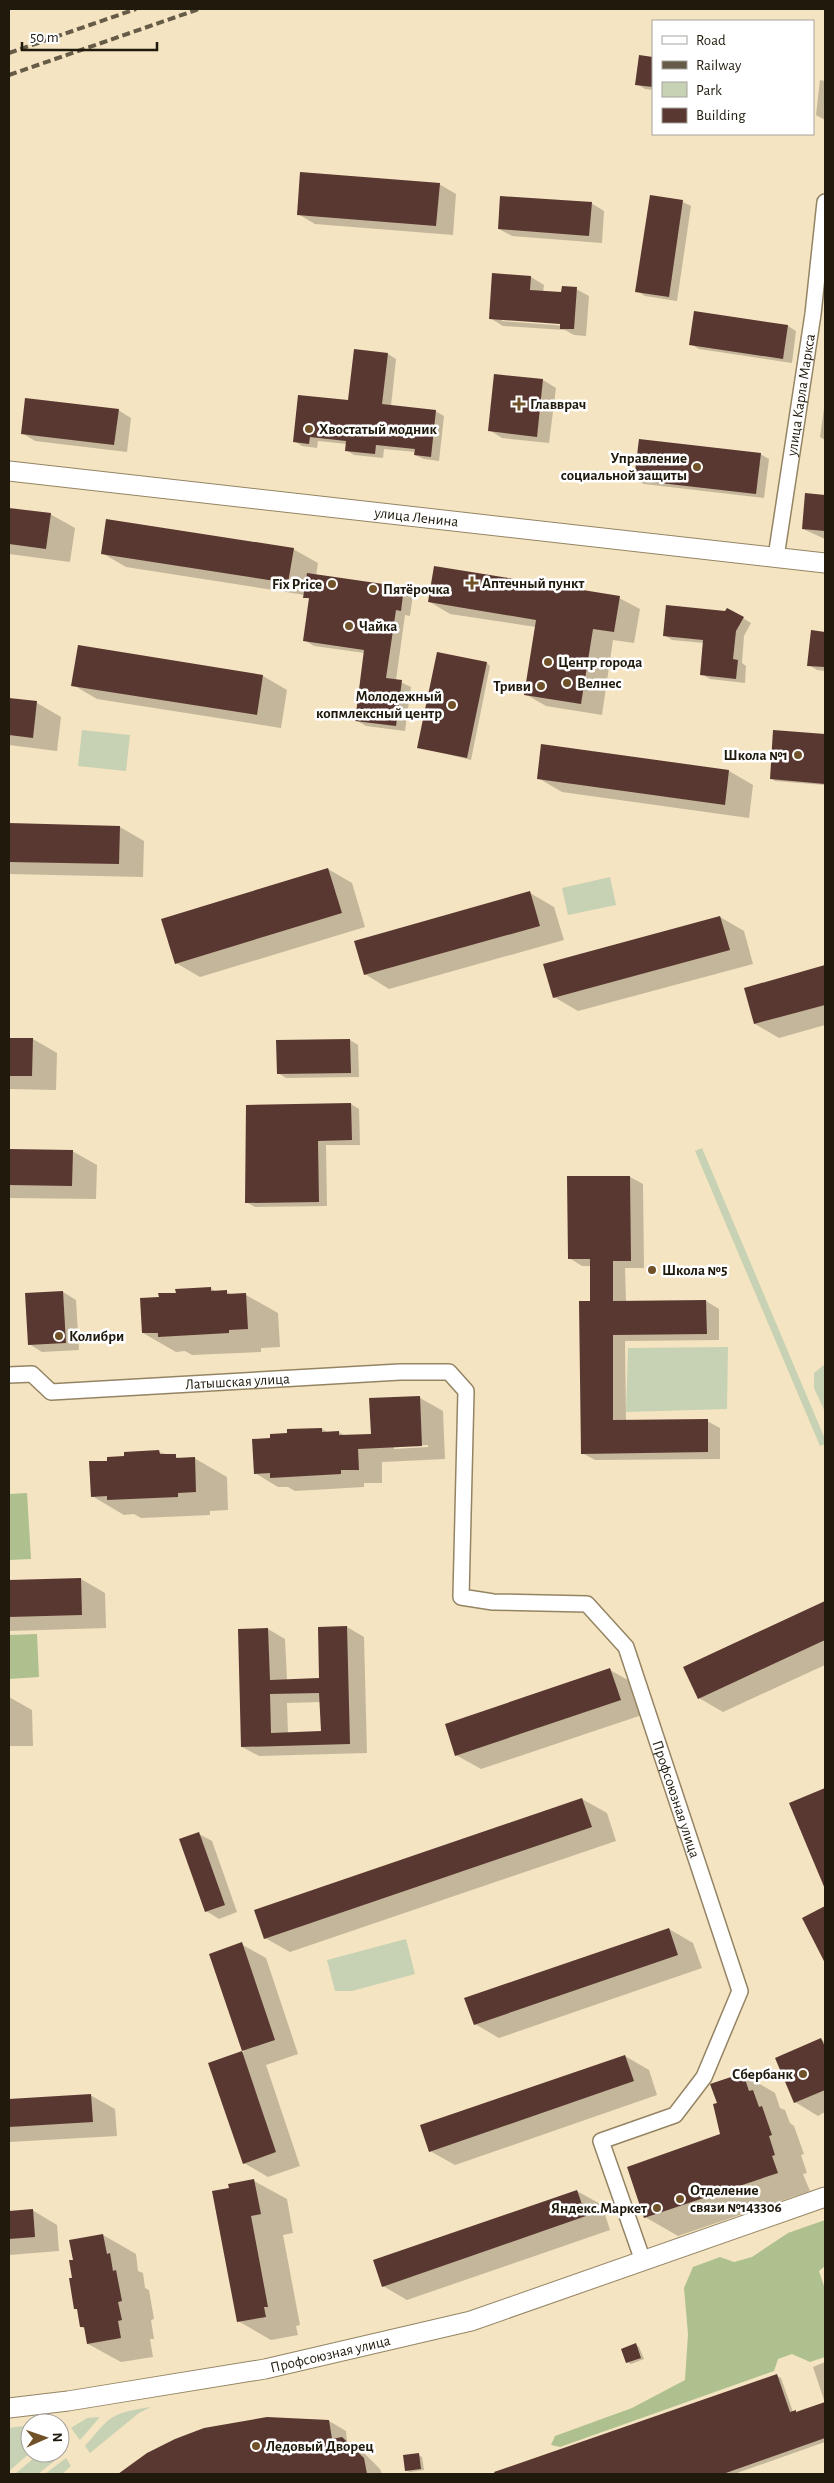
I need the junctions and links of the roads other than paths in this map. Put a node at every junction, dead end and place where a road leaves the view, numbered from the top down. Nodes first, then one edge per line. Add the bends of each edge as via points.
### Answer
1 (825, 202) edge
2 (9, 471) edge
3 (776, 557) junction
4 (825, 563) edge
5 (9, 1375) edge
6 (466, 1391) joint
7 (825, 2197) edge
8 (643, 2261) junction
9 (9, 2408) edge

1 - 3 street, улица Карла Маркса via 813,314
2 - 3 street, улица Ленина
3 - 4 street, улица Ленина
5 - 6 street, Латышская улица via 32,1374 51,1392 449,1372
6 - 8 street, Профсоюзная улица via 461,1598 587,1604 626,1647 740,1991 704,2077 675,2115 601,2141
7 - 8 street, Профсоюзная улица
8 - 9 street, Профсоюзная улица via 471,2321 303,2362

